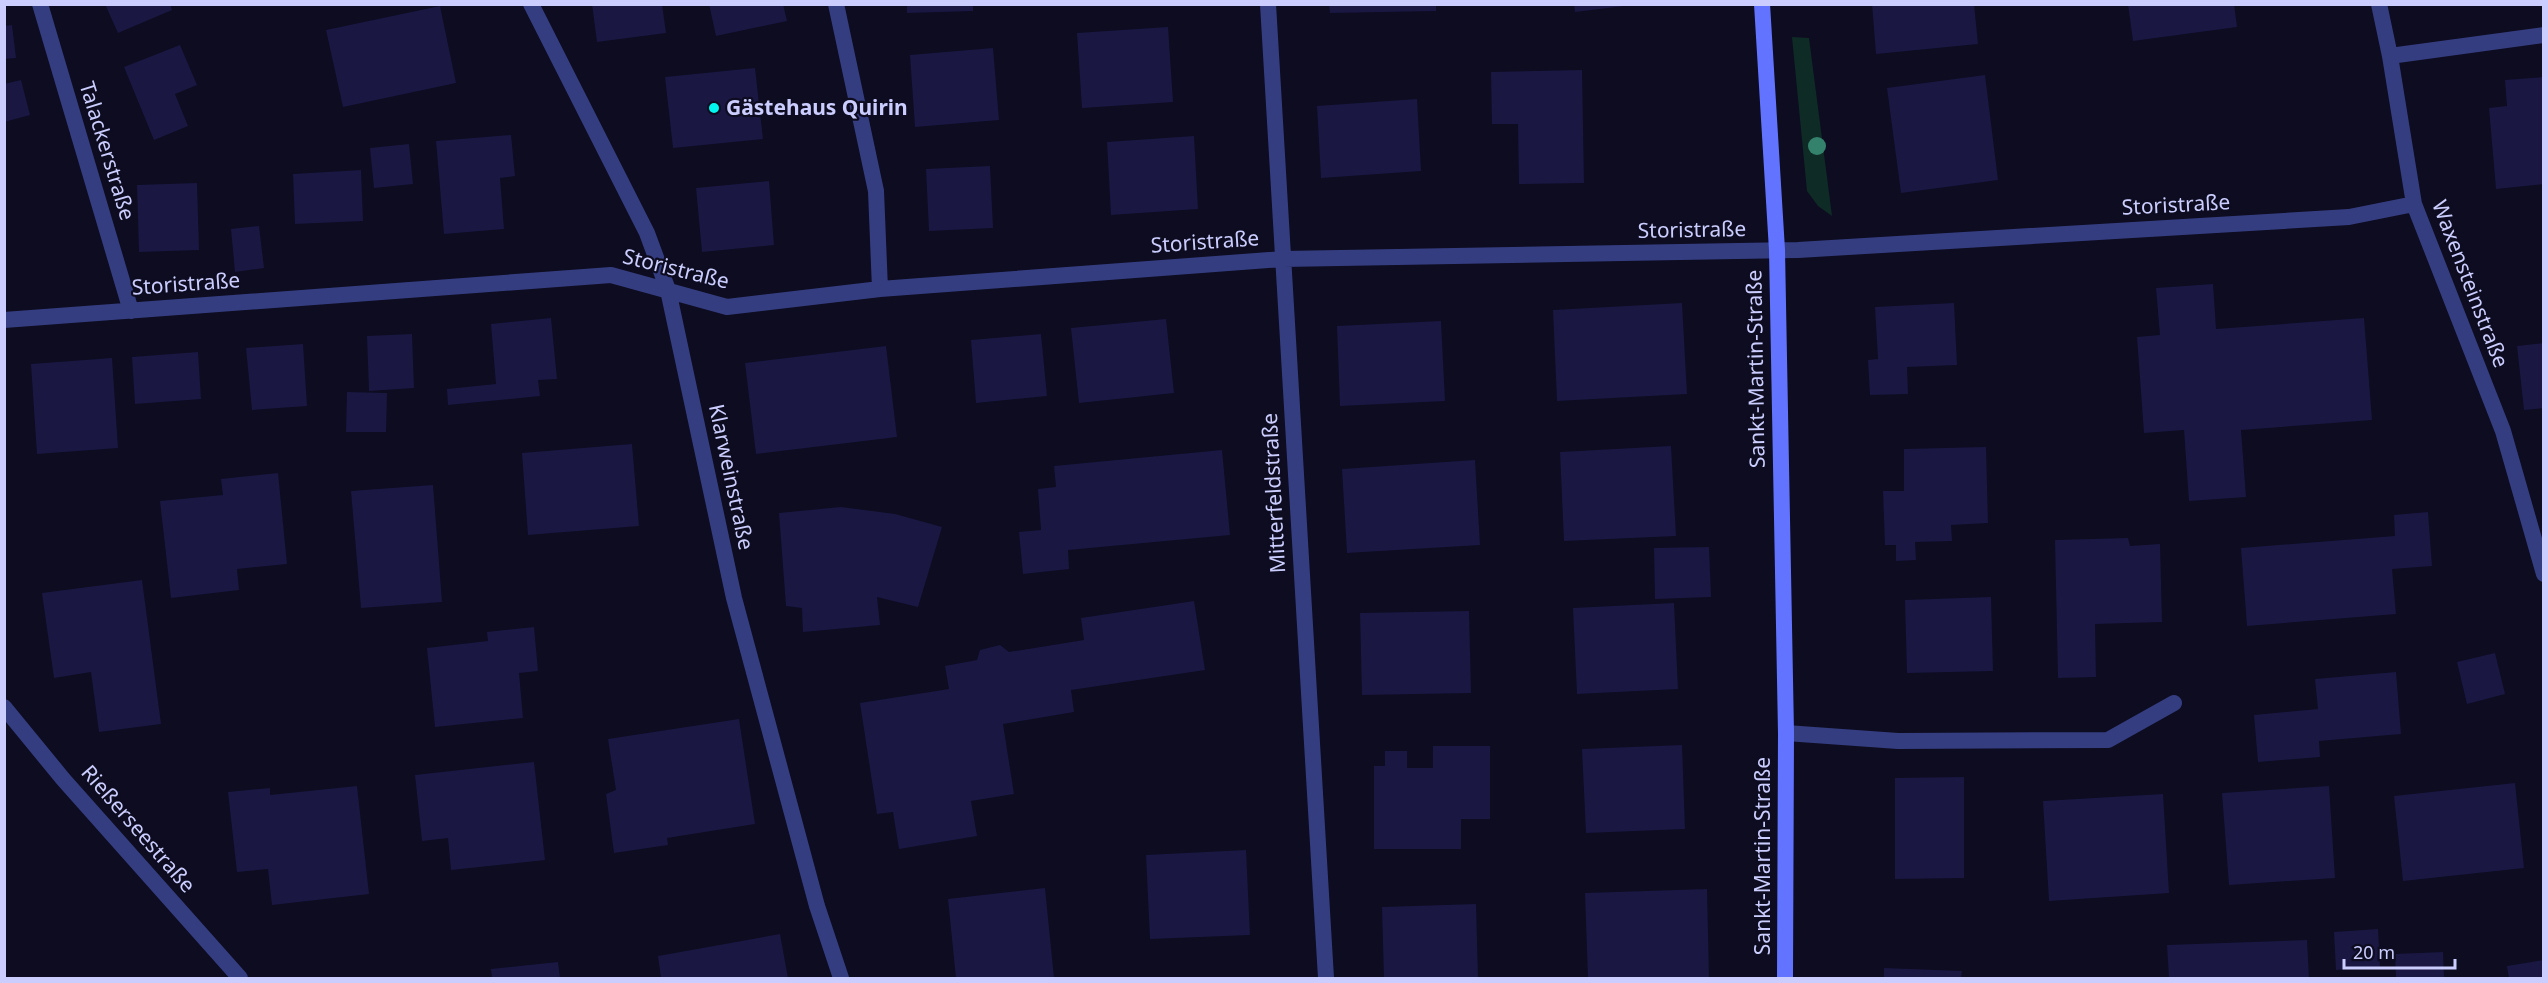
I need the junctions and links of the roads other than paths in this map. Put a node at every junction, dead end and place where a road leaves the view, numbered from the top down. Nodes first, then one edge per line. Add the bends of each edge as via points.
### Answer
1 (40, 4) edge
2 (531, 4) edge
3 (836, 4) edge
4 (1268, 4) edge
5 (1762, 4) edge
6 (2379, 4) edge
7 (2544, 35) edge
8 (2390, 56) junction
9 (2414, 204) junction
10 (1777, 250) junction
11 (1283, 259) junction
12 (880, 290) junction
13 (668, 291) junction
14 (131, 311) junction
15 (4, 320) edge
16 (2544, 574) edge
17 (2174, 704) dead end
18 (4, 707) edge
19 (1786, 733) junction
20 (240, 978) edge
21 (841, 978) edge
22 (1326, 978) edge
23 (1785, 978) edge

1 - 14 street, Talackerstraße
2 - 13 street, Klarweinstraße via 647,232
3 - 12 street via 876,191
4 - 11 street, Mitterfeldstraße
5 - 10 main road, Sankt-Martin-Straße
6 - 8 street, Waxensteinstraße
7 - 8 street
8 - 9 street, Waxensteinstraße
9 - 10 street, Storistraße via 2349,217
9 - 16 street, Waxensteinstraße via 2503,432
10 - 11 street, Storistraße
10 - 19 main road, Sankt-Martin-Straße
11 - 12 street, Storistraße
11 - 22 street, Mitterfeldstraße
12 - 13 street, Storistraße via 727,307
13 - 14 street, Storistraße via 611,275
13 - 21 street, Klarweinstraße via 734,598
14 - 15 street, Storistraße
17 - 19 street, Sankt-Martin-Straße via 2108,740 1898,741
18 - 20 street, Rießerseestraße
19 - 23 main road, Sankt-Martin-Straße

